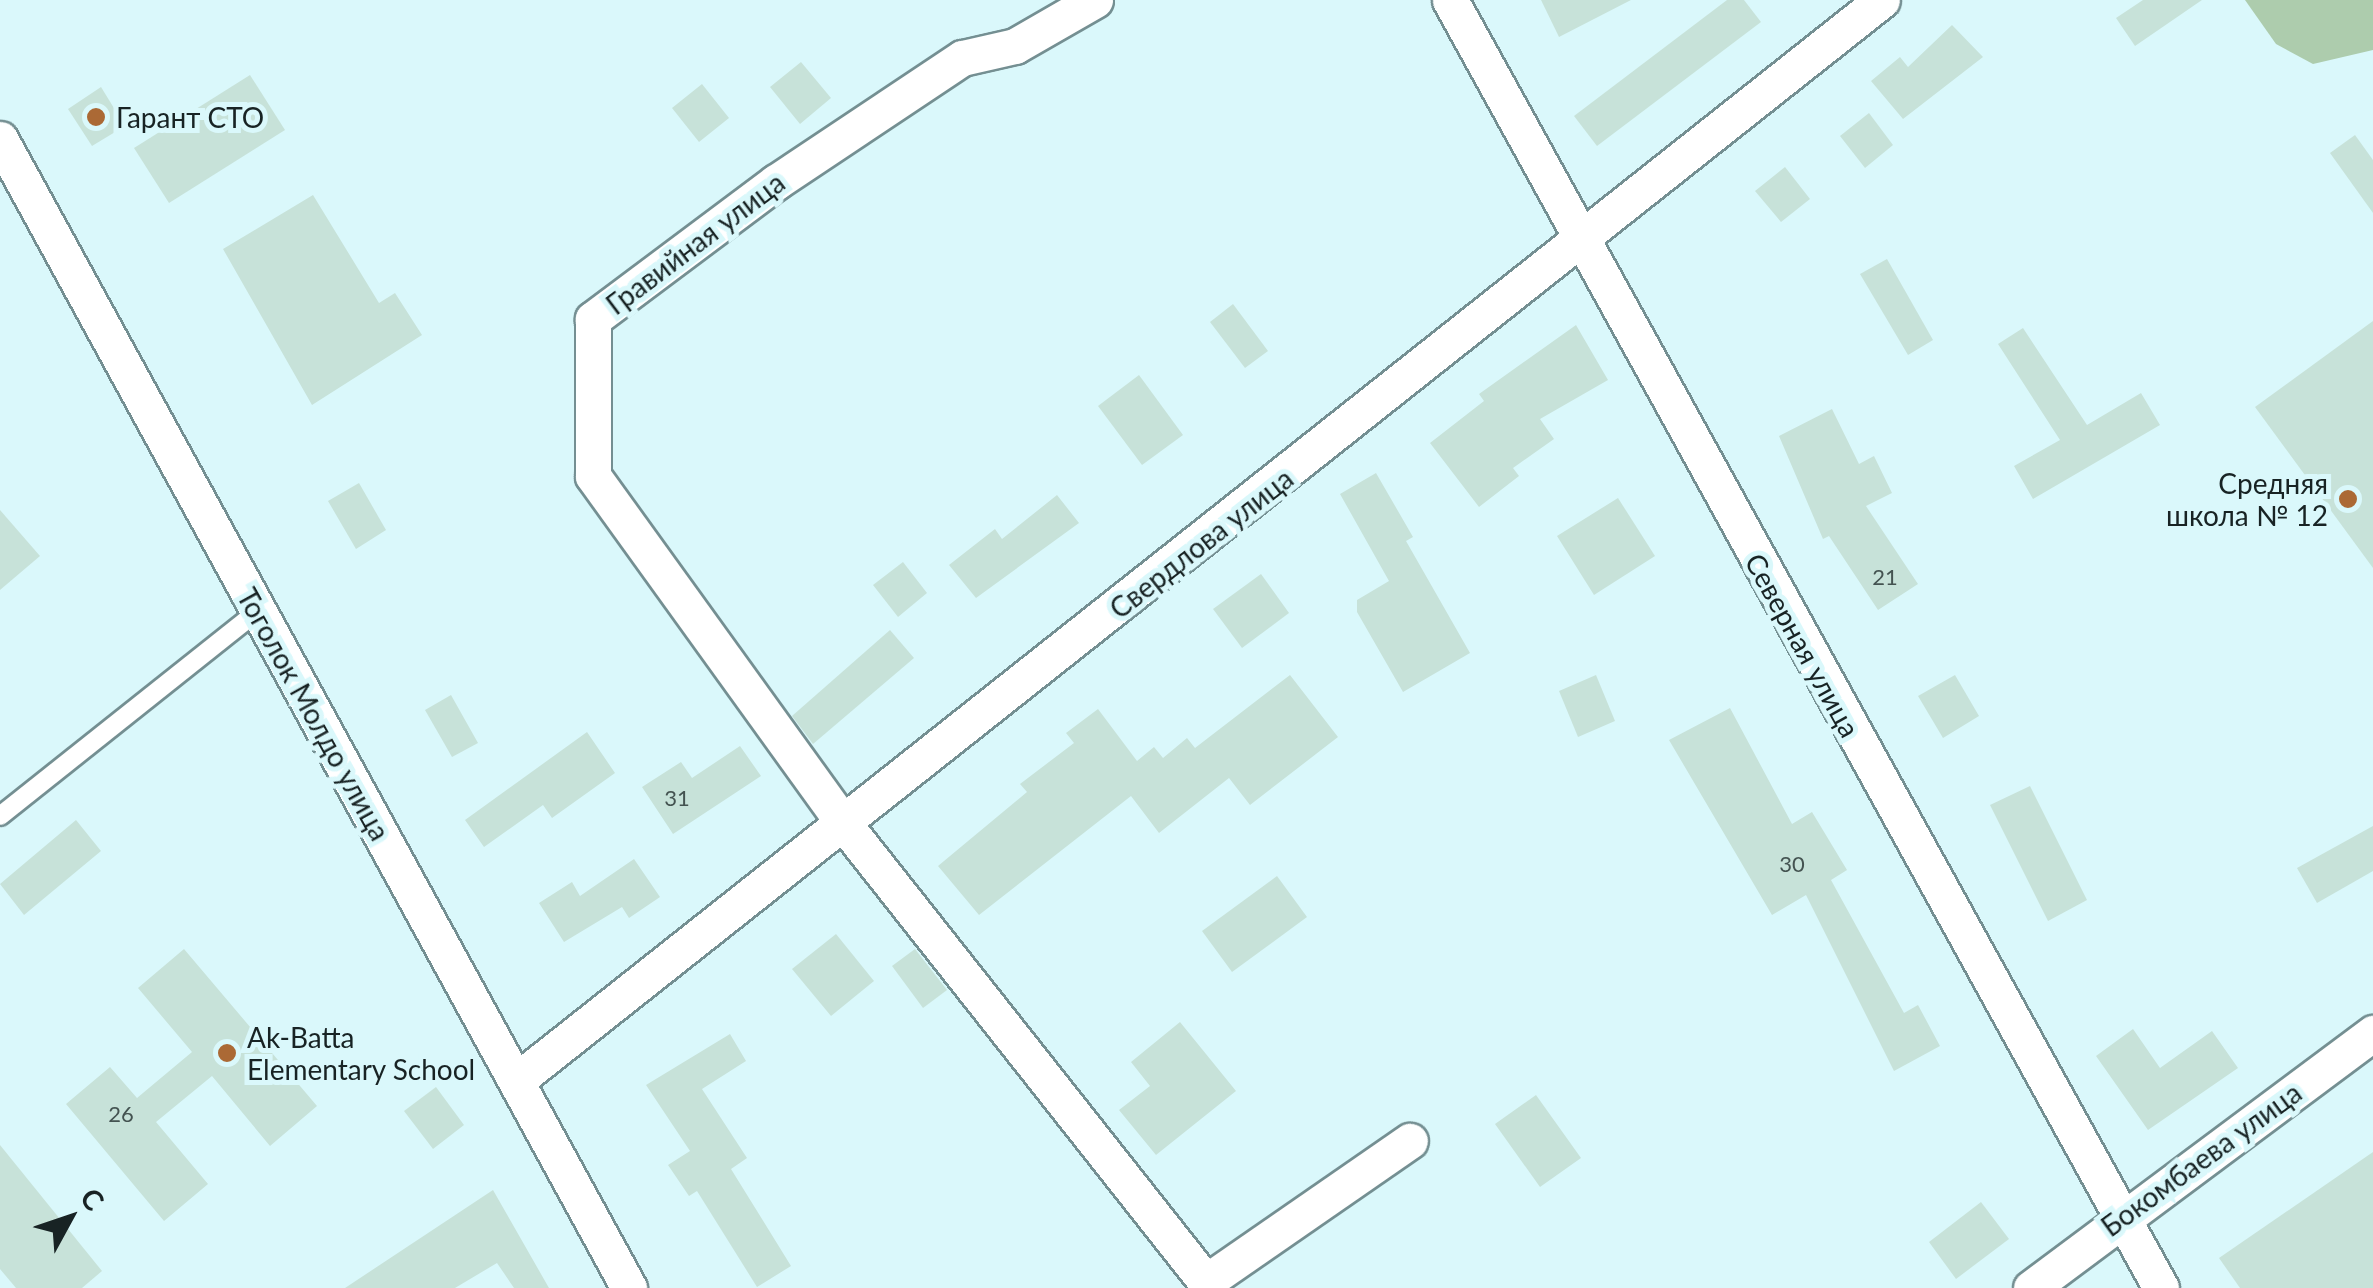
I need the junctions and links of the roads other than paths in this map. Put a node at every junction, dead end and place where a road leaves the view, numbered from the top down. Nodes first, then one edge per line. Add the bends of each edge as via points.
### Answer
1 (1096, 0) edge
2 (1450, 0) edge
3 (1882, 0) edge
4 (0, 140) edge
5 (1581, 244) junction
6 (258, 611) junction
7 (0, 816) edge
8 (844, 824) junction
9 (2373, 1033) edge
10 (516, 1082) junction
11 (1410, 1141) dead end
12 (2120, 1218) junction
13 (629, 1288) edge
14 (2031, 1288) edge
15 (2161, 1288) edge

1 - 8 street, Гравийная улица via 1015,46 962,58 776,182 593,319 593,476
2 - 5 street, Северная улица
3 - 5 street, Свердлова улица
4 - 6 street, Тоголок Молдо улица
5 - 8 street, Свердлова улица
5 - 12 street, Северная улица
6 - 7 lane
6 - 10 street, Тоголок Молдо улица
8 - 10 street, Свердлова улица
8 - 11 street via 1206,1282
9 - 12 street, Бокомбаева улица
10 - 13 street, Тоголок Молдо улица
12 - 14 street, Бокомбаева улица
12 - 15 street, Северная улица

